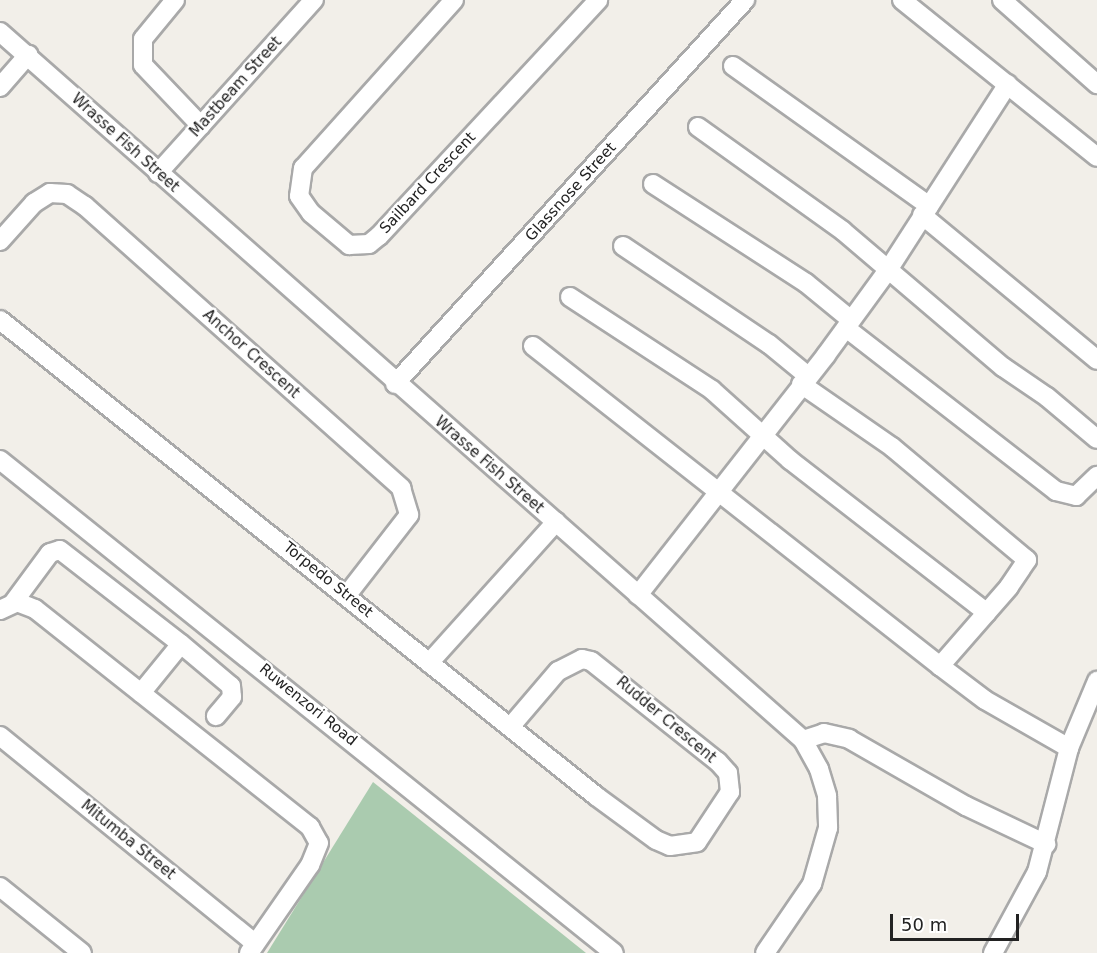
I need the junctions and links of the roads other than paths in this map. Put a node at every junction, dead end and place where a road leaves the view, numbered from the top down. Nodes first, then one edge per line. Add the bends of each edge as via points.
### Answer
1 (175, 0) edge
2 (314, 0) edge
3 (454, 0) edge
4 (598, 0) edge
5 (745, 0) edge
6 (902, 0) edge
7 (1002, 0) edge
8 (0, 32) edge
9 (28, 56) junction
10 (733, 66) dead end
11 (1008, 84) junction
12 (1097, 84) edge
13 (0, 87) edge
14 (201, 126) junction
15 (698, 127) dead end
16 (1097, 157) edge
17 (158, 173) junction
18 (653, 184) dead end
19 (926, 211) junction
20 (0, 241) edge
21 (623, 246) dead end
22 (888, 270) junction
23 (570, 297) dead end
24 (0, 320) edge
25 (848, 324) junction
26 (533, 346) dead end
27 (1097, 360) edge
28 (804, 380) junction
29 (395, 384) junction
30 (763, 436) junction
31 (1097, 439) edge
32 (0, 460) edge
33 (1097, 476) edge
34 (719, 489) junction
35 (556, 522) junction
36 (347, 595) junction
37 (638, 595) junction
38 (6, 607) edge
39 (987, 613) junction
40 (181, 644) junction
41 (429, 663) junction
42 (940, 666) junction
43 (1097, 681) edge
44 (141, 693) junction
45 (216, 716) dead end
46 (511, 726) junction
47 (0, 736) edge
48 (803, 740) junction
49 (1070, 747) junction
50 (656, 840) joint
51 (1046, 844) junction
52 (0, 887) edge
53 (252, 948) edge
54 (82, 953) edge
55 (614, 953) edge
56 (765, 953) edge
57 (993, 953) edge

1 - 14 street via 143,39 143,65
2 - 14 street, Mastbeam Street
3 - 4 street, Sailbard Crescent via 303,168 299,196 311,213 349,244 369,244 379,236
5 - 29 street, Glassnose Street
6 - 11 street
7 - 12 street
8 - 9 street, Wrasse Fish Street
9 - 13 street
9 - 17 street, Wrasse Fish Street
10 - 19 street
11 - 16 street
11 - 19 street
14 - 17 street, Mastbeam Street
15 - 22 street via 843,231
17 - 29 street, Wrasse Fish Street
18 - 25 street via 806,283
19 - 22 street
19 - 27 street
20 - 36 street, Anchor Crescent via 34,202 50,194 67,194 86,206 401,488 409,515
21 - 28 street via 769,344
22 - 25 street
22 - 31 street
23 - 30 street via 712,390
24 - 36 street, Torpedo Street
25 - 28 street
25 - 33 street via 1056,491 1076,496
26 - 34 street
28 - 30 street
28 - 39 street via 1025,557 1023,569
29 - 35 street, Wrasse Fish Street
30 - 34 street
30 - 39 street
32 - 55 street, Ruwenzori Road
34 - 37 street
34 - 42 street
35 - 37 street, Wrasse Fish Street
35 - 41 street
36 - 41 street, Torpedo Street
37 - 48 street, Wrasse Fish Street
38 - 40 street via 50,553 60,550
38 - 44 street via 22,602 36,609
39 - 42 street
40 - 44 street
40 - 45 street via 231,686 232,697
41 - 46 street, Torpedo Street
42 - 49 street via 985,700
43 - 49 street
44 - 53 street via 310,827 319,843 310,865
46 - 50 street, Torpedo Street
46 - 50 street, Rudder Crescent via 569,664 582,659 608,671 718,762 732,781 723,807 697,842 670,846
47 - 53 street, Mitumba Street
48 - 51 street via 824,733 849,739 966,806
48 - 56 street, Wrasse Fish Street via 819,769 827,796 828,828 812,884
49 - 51 street
51 - 57 street via 1037,872
52 - 54 street

